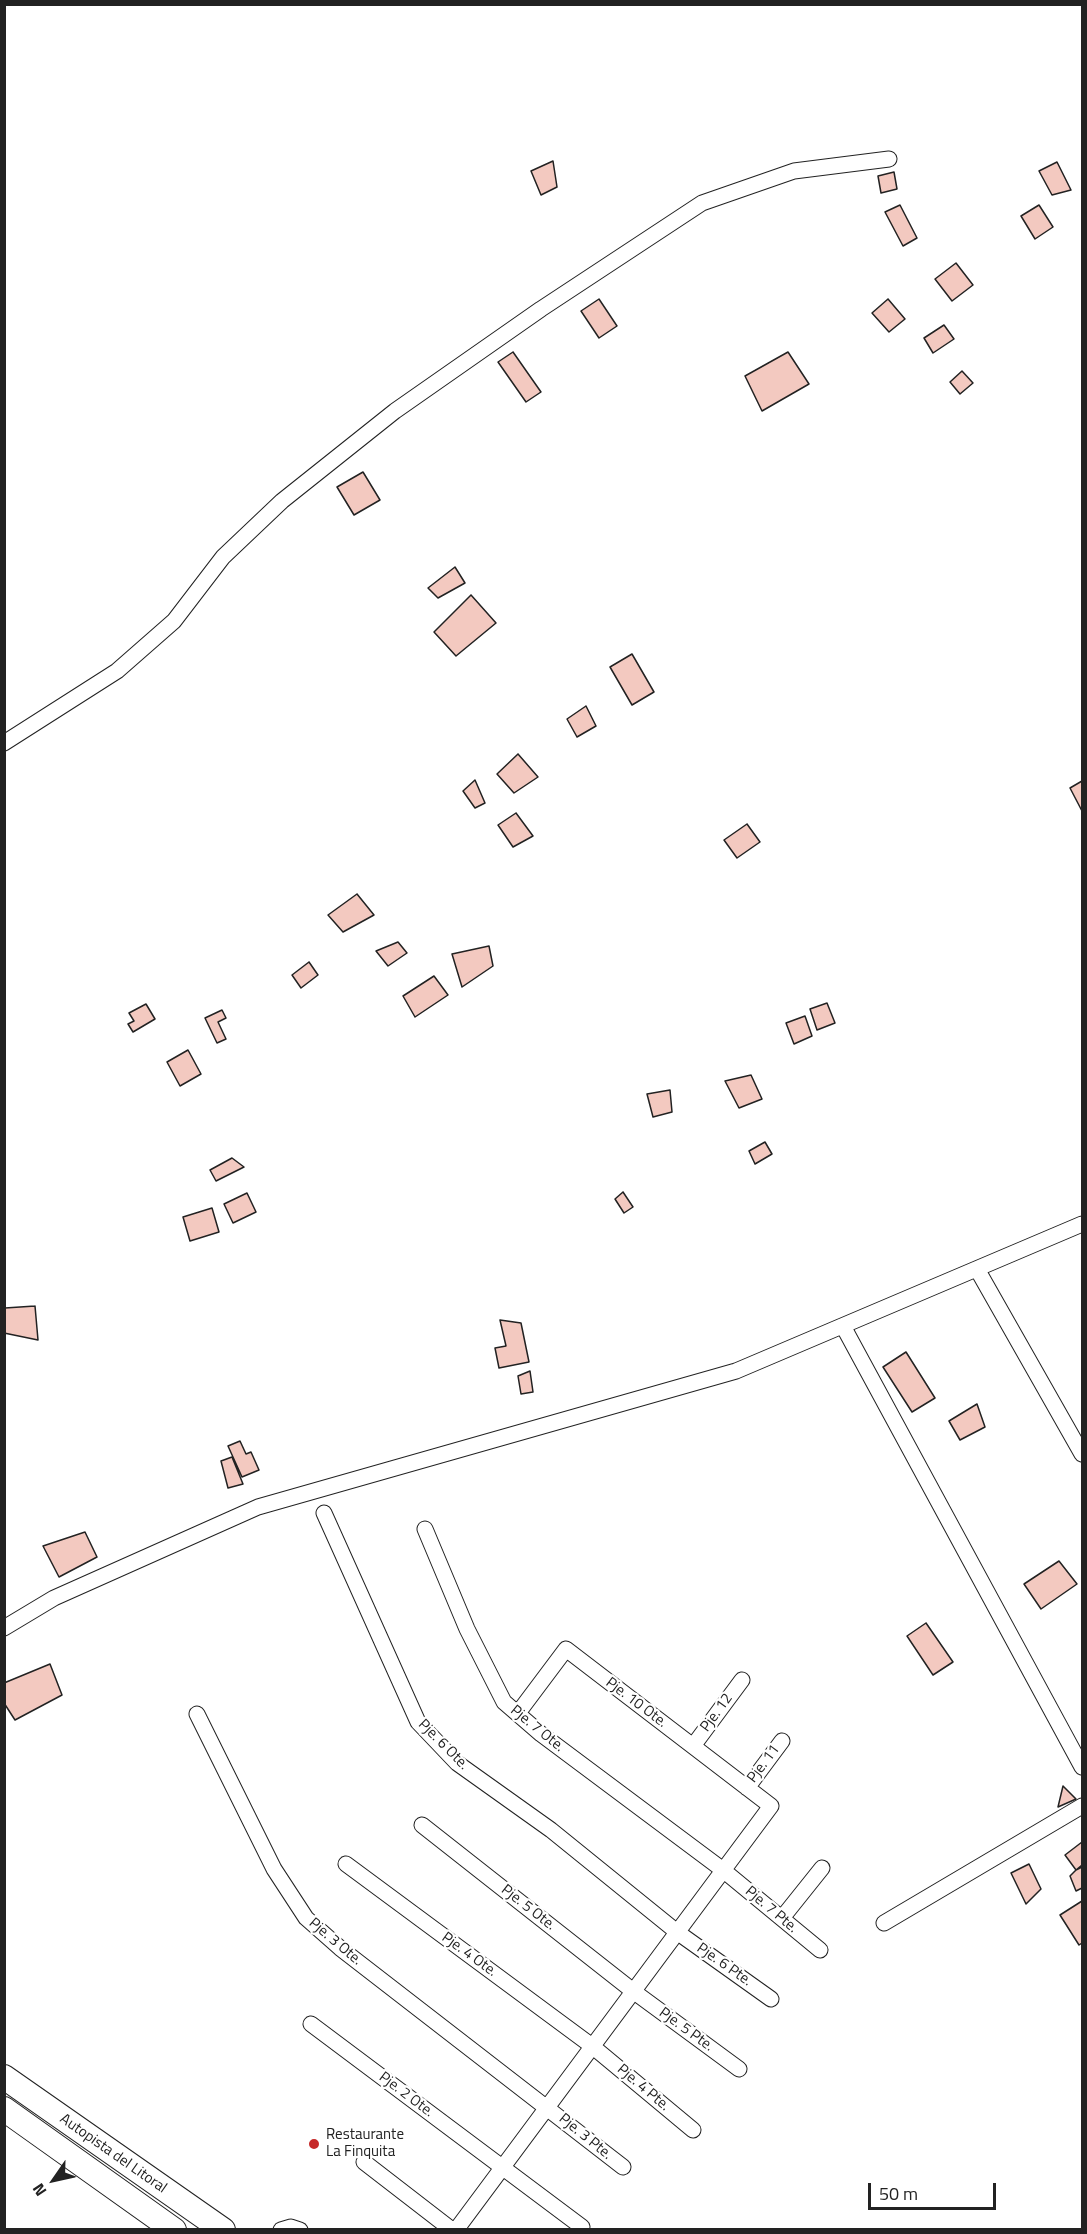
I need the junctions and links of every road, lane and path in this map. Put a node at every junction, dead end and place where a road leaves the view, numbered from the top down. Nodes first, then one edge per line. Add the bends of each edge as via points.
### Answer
1 (889, 159) dead end
2 (4, 742) edge
3 (1083, 1224) edge
4 (977, 1269) junction
5 (843, 1326) junction
6 (1083, 1454) edge
7 (324, 1513) dead end
8 (425, 1529) dead end
9 (4, 1628) edge
10 (742, 1680) dead end
11 (518, 1713) junction
12 (197, 1714) dead end
13 (782, 1741) dead end
14 (693, 1746) junction
15 (1083, 1767) edge
16 (747, 1788) junction
17 (1083, 1806) edge
18 (422, 1825) dead end
19 (346, 1864) dead end
20 (822, 1868) dead end
21 (723, 1870) junction
22 (782, 1918) junction
23 (884, 1923) dead end
24 (677, 1932) junction
25 (819, 1950) dead end
26 (633, 1991) junction
27 (771, 1999) dead end
28 (311, 2024) dead end
29 (592, 2046) junction
30 (739, 2069) dead end
31 (4, 2077) edge
32 (547, 2106) junction
33 (4, 2109) edge
34 (693, 2130) dead end
35 (364, 2163) dead end
36 (501, 2167) junction
37 (623, 2168) dead end
38 (582, 2227) dead end
39 (174, 2229) edge
40 (223, 2229) edge
41 (281, 2229) edge
42 (300, 2229) edge
43 (454, 2229) edge

1 - 2 street via 794,171 702,203 541,309 395,411 282,501 224,556 174,621 117,671
3 - 4 street
4 - 5 street
4 - 6 street
5 - 9 street via 736,1371 258,1507 54,1598
5 - 15 street
7 - 24 street, Pje. 6 Ote. via 418,1722 457,1763 551,1830
8 - 11 street, Pje. 7 Ote. via 467,1629 504,1702
10 - 14 street, Pje. 12
11 - 14 street, Pje. 10 Ote. via 566,1649
11 - 21 street, Pje. 7 Ote.
12 - 32 street, Pje. 3 Ote. via 274,1869 306,1918
13 - 16 street, Pje. 11
14 - 16 street, Pje. 10 Ote.
16 - 21 street, Pje. 10 Ote. via 771,1806
17 - 23 street
18 - 26 street, Pje. 5 Ote.
19 - 29 street, Pje. 4 Ote.
20 - 22 street
21 - 22 street, Pje. 7 Pte.
21 - 24 street
22 - 25 street, Pje. 7 Pte.
24 - 26 street
24 - 27 street, Pje. 6 Pte.
26 - 29 street
26 - 30 street, Pje. 5 Pte.
28 - 36 street, Pje. 2 Ote.
29 - 32 street
29 - 34 street, Pje. 4 Pte.
31 - 40 main road, Autopista del Litoral
32 - 36 street
32 - 37 street, Pje. 3 Pte.
33 - 39 main road
35 - 43 street
36 - 38 street, Pje. 2 Ote.
36 - 43 street
41 - 42 street

